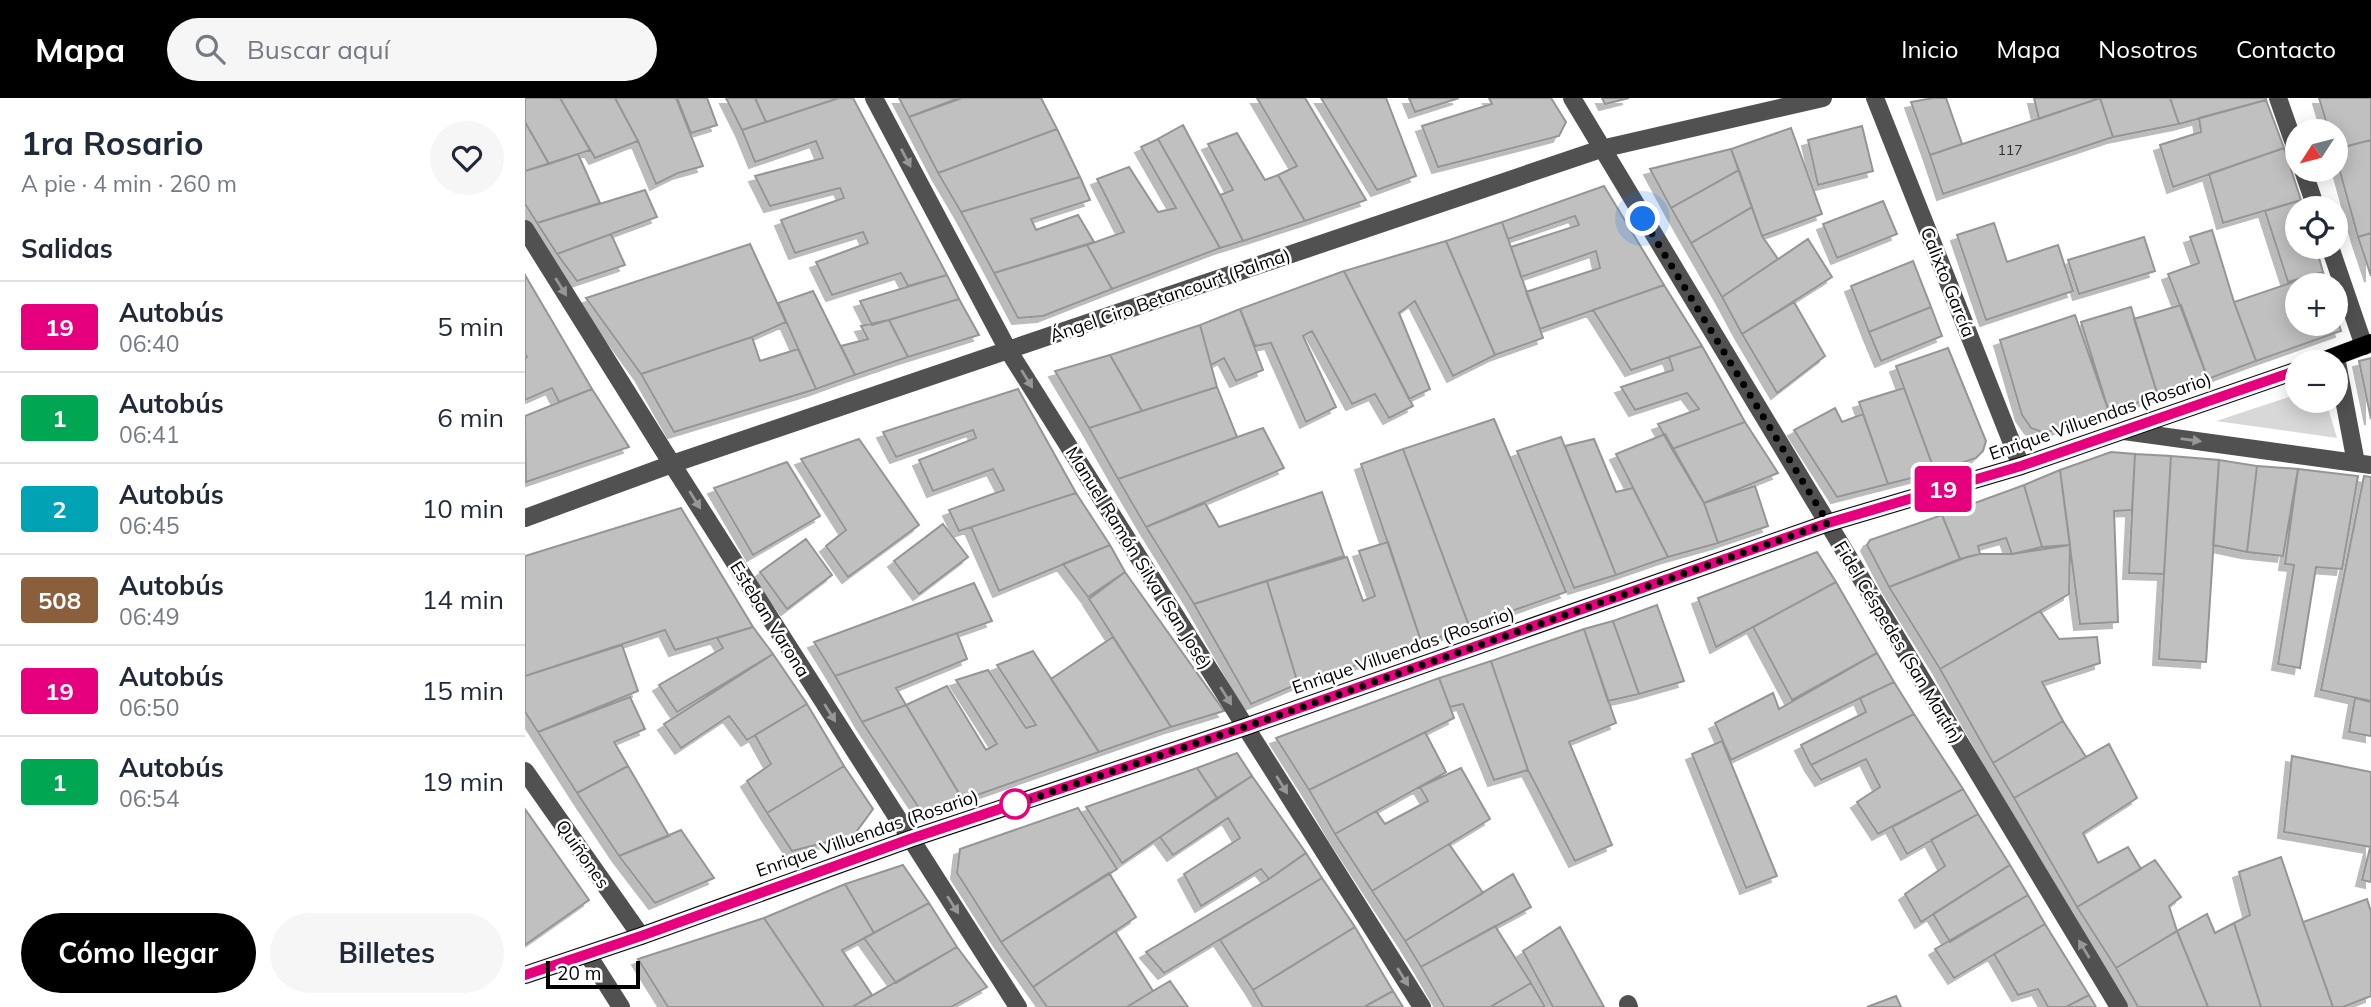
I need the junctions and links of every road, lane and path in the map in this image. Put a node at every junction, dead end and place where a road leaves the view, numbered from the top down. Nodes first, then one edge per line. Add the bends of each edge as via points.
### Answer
1 (874, 98) edge
2 (1571, 98) edge
3 (1823, 98) edge
4 (1875, 98) edge
5 (2278, 98) edge
6 (2285, 119) edge
7 (1601, 149) junction
8 (525, 229) edge
9 (2335, 259) edge
10 (2367, 344) edge
11 (1008, 350) junction
12 (2348, 351) edge
13 (2285, 375) edge
14 (2347, 413) edge
15 (2124, 431) junction
16 (672, 464) junction
17 (2364, 464) edge
18 (2021, 466) junction
19 (525, 518) edge
20 (1828, 523) junction
21 (1245, 727) junction
22 (525, 771) edge
23 (910, 839) junction
24 (641, 936) junction
25 (588, 955) junction
26 (525, 975) edge
27 (621, 1007) edge
28 (1018, 1007) edge
29 (1422, 1007) edge
30 (2119, 1007) edge

1 -> 11 street, Manuel Ramón Silva (San José)
2 - 7 street, Fidel Céspedes (San Martín)
3 - 7 street, Ángel Ciro Betancourt (Palma)
4 - 18 street, Calixto García
5 - 6 street
7 - 11 street, Ángel Ciro Betancourt (Palma)
7 - 20 street, Fidel Céspedes (San Martín)
8 -> 16 street, Esteban Varona
9 - 10 street
10 - 12 main road
11 - 16 street, Ángel Ciro Betancourt (Palma)
11 -> 21 street, Manuel Ramón Silva (San José)
13 - 15 main road, Enrique Villuendas (Rosario)
14 - 17 street
15 -> 17 street
15 - 18 main road, Enrique Villuendas (Rosario)
16 - 19 street, Ángel Ciro Betancourt (Palma)
16 -> 23 street, Esteban Varona
18 - 20 main road, Enrique Villuendas (Rosario)
20 - 21 main road, Enrique Villuendas (Rosario)
30 -> 20 street, Fidel Céspedes (San Martín)
21 - 23 main road, Enrique Villuendas (Rosario)
21 -> 29 street, Manuel Ramón Silva (San José)
22 - 24 street, Quiñones
23 - 24 main road, Enrique Villuendas (Rosario)
23 -> 28 street, Esteban Varona
24 - 25 main road, Enrique Villuendas (Rosario)
25 - 26 main road, Enrique Villuendas (Rosario)
25 - 27 street

